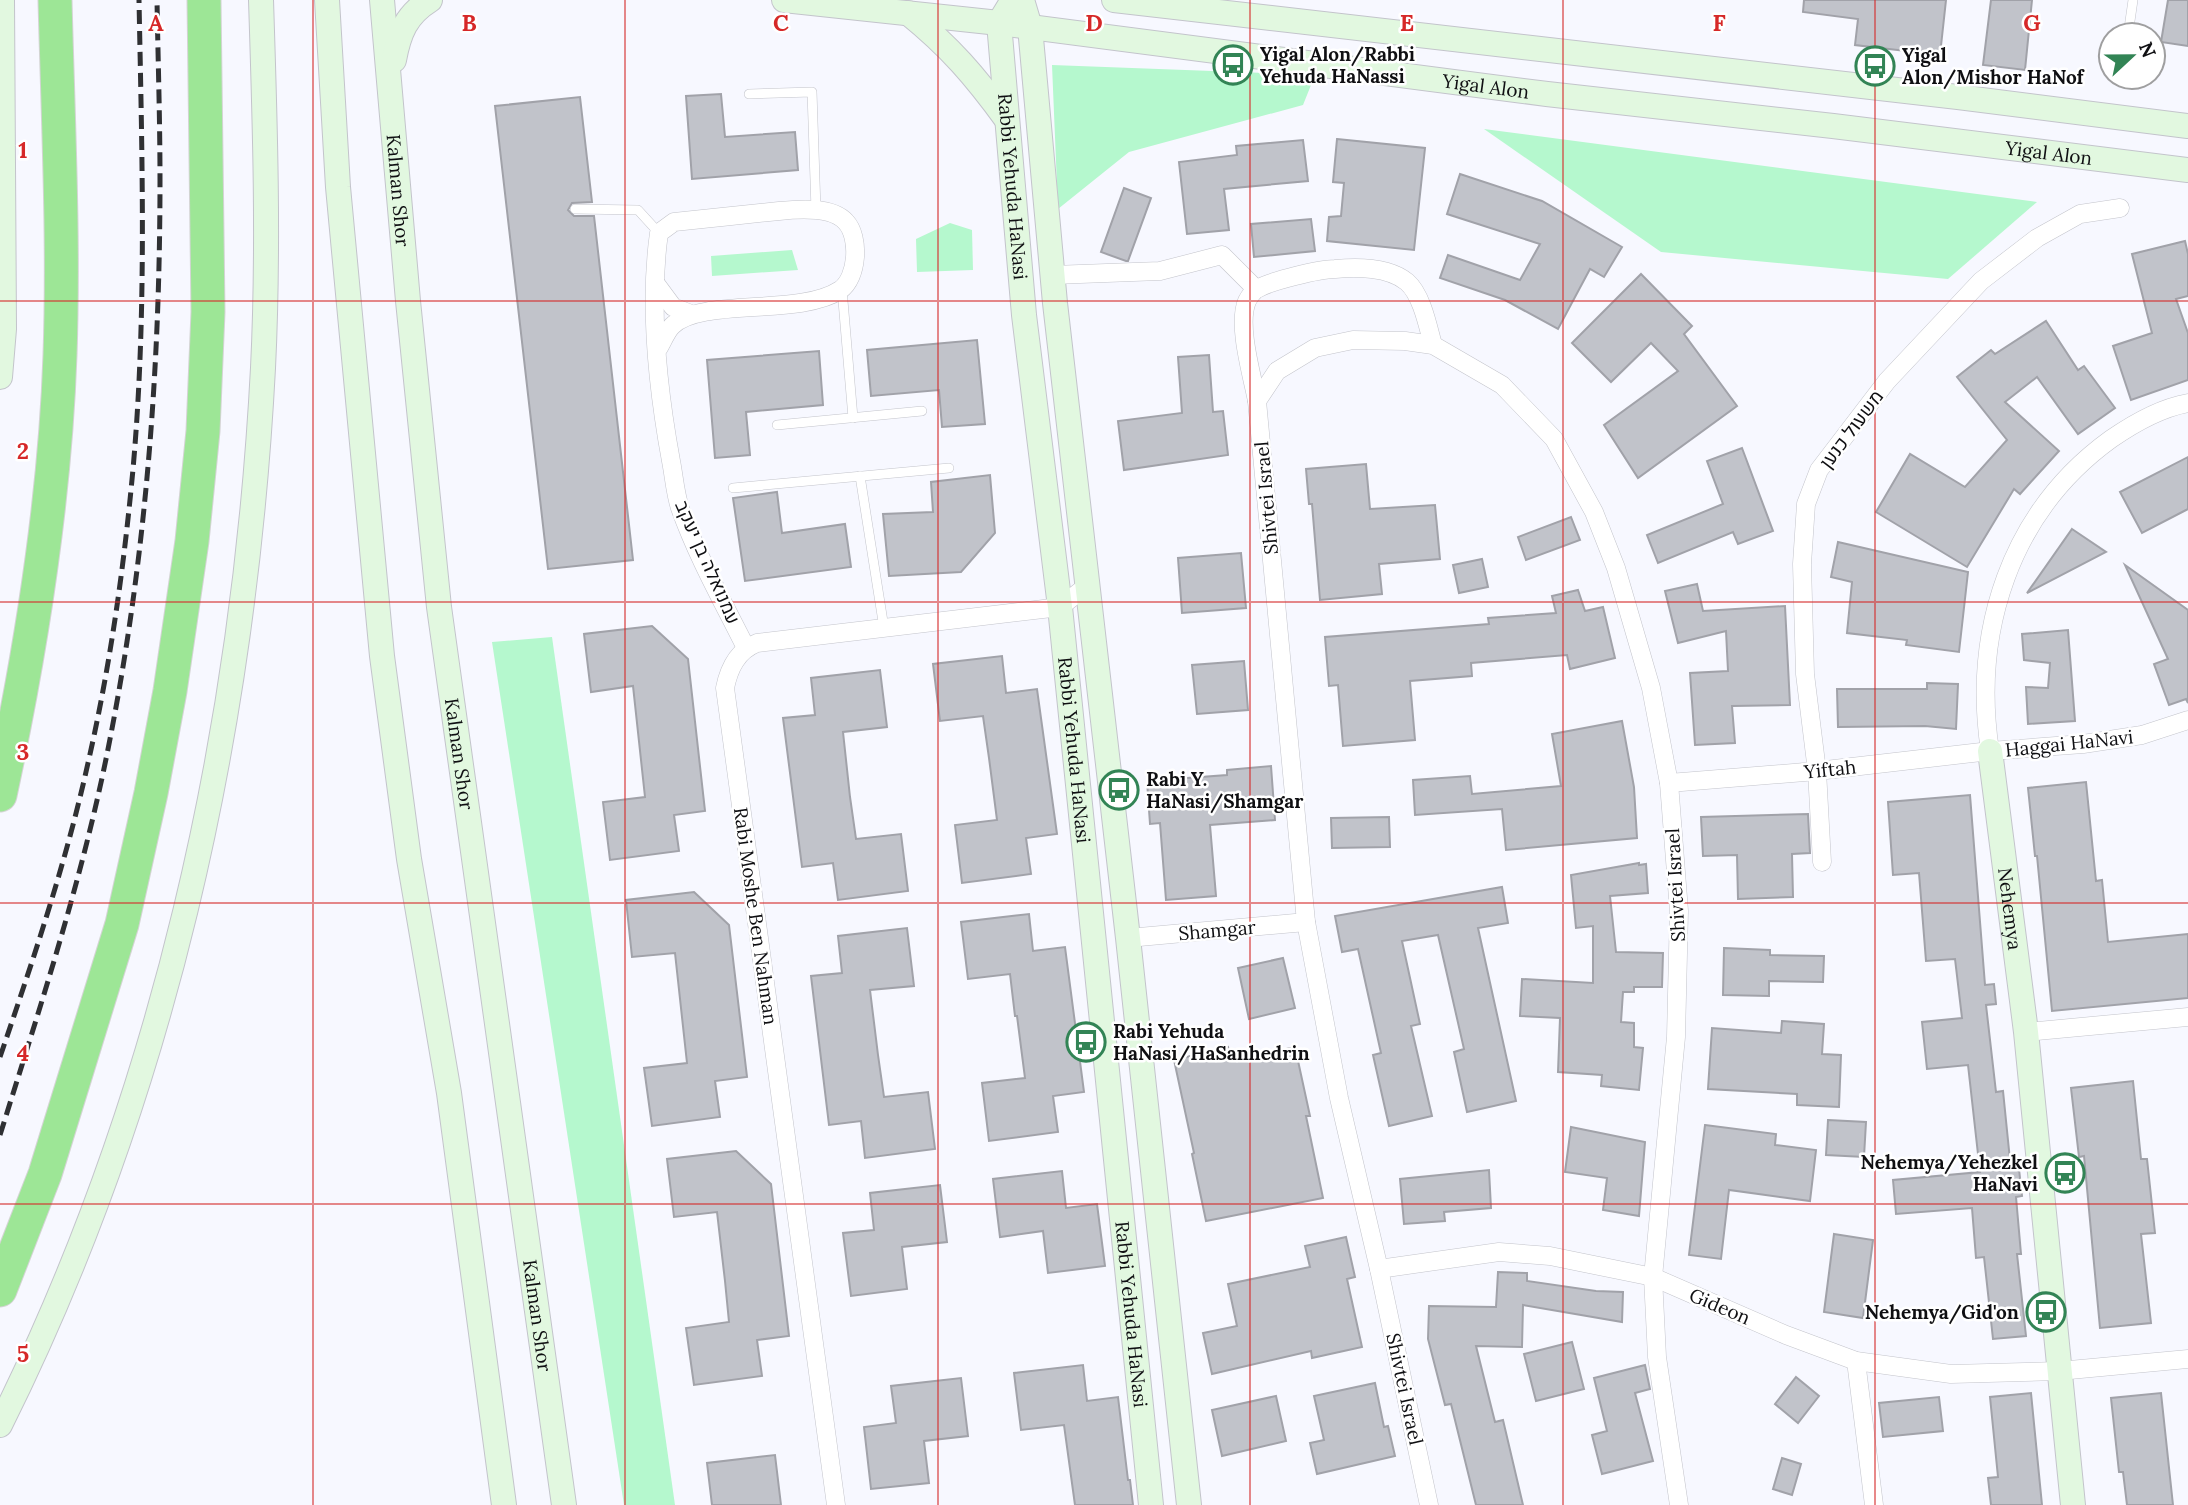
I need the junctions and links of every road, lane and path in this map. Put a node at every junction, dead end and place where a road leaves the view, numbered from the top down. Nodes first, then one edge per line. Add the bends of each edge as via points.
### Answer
1 (2, 0) edge
2 (55, 0) edge
3 (204, 0) edge
4 (261, 0) edge
5 (327, 0) edge
6 (382, 0) edge
7 (430, 0) edge
8 (784, 0) edge
9 (1013, 0) edge
10 (1022, 0) edge
11 (1114, 0) edge
12 (2133, 0) edge
13 (908, 13) junction
14 (2130, 21) edge
15 (999, 23) junction
16 (1031, 27) junction
17 (748, 94) dead end
18 (390, 99) junction
19 (1008, 122) junction
20 (2188, 126) edge
21 (2188, 170) edge
22 (2120, 208) dead end
23 (575, 209) dead end
24 (816, 210) junction
25 (659, 233) junction
26 (1053, 275) junction
27 (656, 284) junction
28 (842, 289) junction
29 (1256, 289) junction
30 (691, 314) junction
31 (1433, 345) junction
32 (658, 349) junction
33 (0, 377) edge
34 (1257, 401) junction
35 (2188, 403) edge
36 (922, 411) dead end
37 (853, 418) junction
38 (777, 425) dead end
39 (949, 468) dead end
40 (860, 476) junction
41 (733, 488) dead end
42 (1088, 585) junction
43 (1060, 607) junction
44 (1093, 626) junction
45 (884, 628) junction
46 (746, 648) junction
47 (2188, 720) edge
48 (1990, 751) junction
49 (1817, 771) junction
50 (1669, 783) junction
51 (0, 795) edge
52 (1822, 863) dead end
53 (1307, 922) junction
54 (1128, 938) junction
55 (2188, 1017) edge
56 (2025, 1032) junction
57 (1379, 1269) junction
58 (1653, 1278) junction
59 (0, 1290) edge
60 (2188, 1359) edge
61 (1856, 1361) junction
62 (2059, 1371) junction
63 (0, 1425) edge
64 (504, 1505) edge
65 (564, 1505) edge
66 (836, 1505) edge
67 (1151, 1505) edge
68 (1189, 1505) edge
69 (1429, 1505) edge
70 (1679, 1505) edge
71 (1874, 1505) edge
72 (2073, 1505) edge

1 - 33 main road via 4,329
2 - 51 highway via 61,265 56,421 22,685
3 - 59 highway via 208,312 203,431 170,691 122,924 45,1174
4 - 63 main road via 266,249 262,368 241,599 218,753 162,1006 128,1113 92,1220
5 - 64 main road via 338,187 382,656 409,859 449,1093
6 - 18 main road, Kalman Shor
7 - 18 main road via 407,19 399,34
8 - 13 main road, Yigal Alon
9 - 15 main road
10 - 16 main road, Rabbi Yehuda HaNasi
11 - 20 main road
12 - 14 lane
13 - 15 main road, Yigal Alon
13 - 19 main road via 972,73
15 - 16 main road, Yigal Alon
15 - 19 main road, Rabbi Yehuda HaNasi
16 - 21 main road, Yigal Alon
16 - 26 main road, Rabbi Yehuda HaNasi
17 - 24 lane via 812,92
18 - 65 main road, Kalman Shor via 439,607
19 - 43 main road, Rabbi Yehuda HaNasi via 1024,315
22 - 49 street, משעול כנען via 2080,214 2037,238 1981,281 1888,381 1819,470 1806,504 1802,564 1805,674
23 - 25 lane via 638,209
24 - 25 street via 674,222
24 - 28 street via 846,222 855,244 854,269
25 - 27 street, עמנואלה בן יעקב
26 - 29 street via 1160,271 1222,255
26 - 42 main road, Rabbi Yehuda HaNasi
27 - 30 street via 673,307
27 - 32 street, עמנואלה בן יעקב
28 - 30 street via 814,301
28 - 37 lane
29 - 31 street via 1332,268 1394,275 1408,283 1424,311
29 - 34 street, Shivtei Israel via 1247,301 1245,317
30 - 32 street via 671,327
31 - 34 street, Shivtei Israel via 1353,340 1315,348 1277,371
31 - 50 street, Shivtei Israel via 1502,385 1554,439 1594,512 1616,568 1651,688
32 - 46 street, עמנואלה בן יעקב via 663,415 680,506
34 - 53 street, Shivtei Israel
35 - 48 street, Nehemya via 2132,425 2103,445 2066,477 2040,511 2006,576 1994,617 1985,665 1984,714
36 - 37 lane
37 - 38 lane
39 - 40 lane
40 - 41 lane
40 - 45 lane
42 - 43 street
42 - 44 main road, Rabbi Yehuda HaNasi
43 - 44 street
43 - 45 street
43 - 67 main road, Rabbi Yehuda HaNasi
44 - 54 main road, Rabbi Yehuda HaNasi
45 - 46 street
46 - 66 street, Rabi Moshe Ben Nahman via 729,671 725,688
47 - 48 street, Haggai HaNavi via 2142,735
48 - 49 street, Yiftah
48 - 56 main road, Nehemya
49 - 50 street, Yiftah
49 - 52 street, משעול כנען
50 - 58 street, Shivtei Israel via 1679,911 1676,1037
53 - 54 street, Shamgar
53 - 57 street, Shivtei Israel via 1339,1098
54 - 68 main road, Rabbi Yehuda HaNasi
55 - 56 street
56 - 62 main road, Nehemya
57 - 58 street, Gideon via 1499,1252 1550,1256
57 - 69 street, Shivtei Israel
58 - 61 street, Gideon
58 - 70 street, Shivtei Israel via 1657,1357
60 - 62 street, Gideon
61 - 62 street, Gideon via 1951,1374
61 - 71 street
62 - 72 main road, Nehemya

